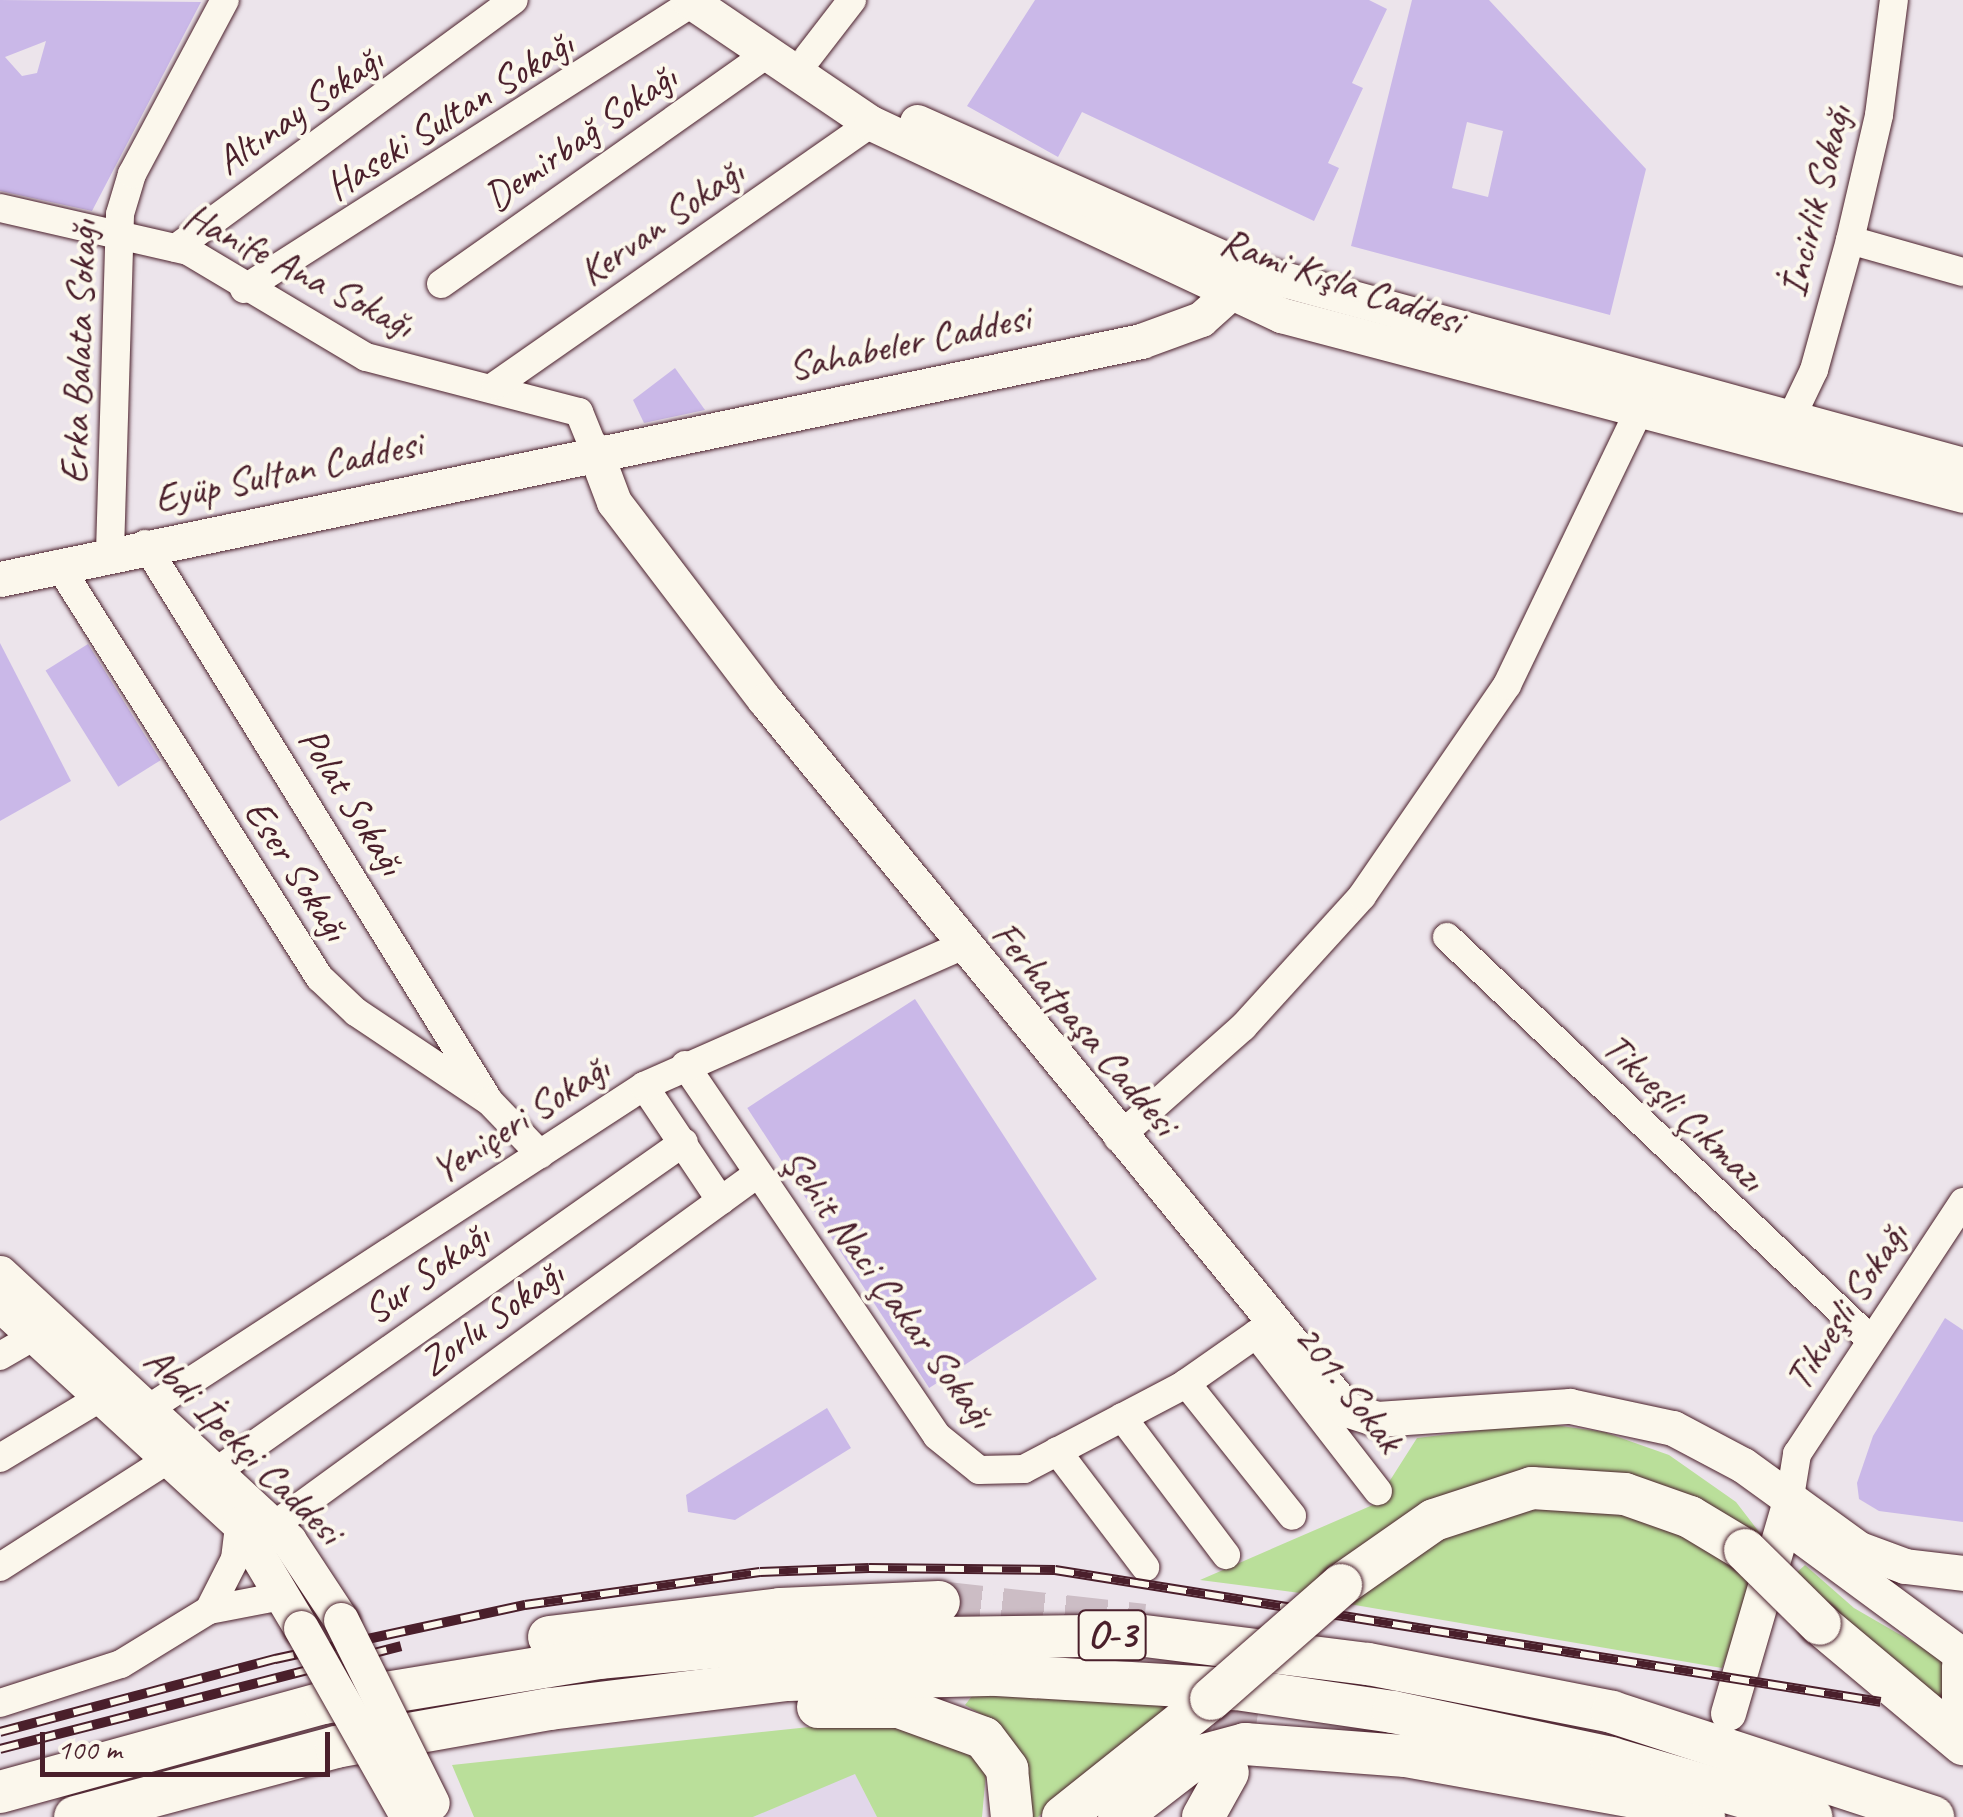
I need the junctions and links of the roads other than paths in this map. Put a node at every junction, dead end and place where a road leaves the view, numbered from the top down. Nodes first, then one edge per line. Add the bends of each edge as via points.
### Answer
1 (225, 0) edge
2 (514, 0) edge
3 (728, 0) edge
4 (852, 0) edge
5 (1894, 0) edge
6 (691, 1) edge
7 (764, 56) junction
8 (808, 57) junction
9 (870, 123) junction
10 (0, 208) edge
11 (118, 231) junction
12 (1850, 240) junction
13 (176, 248) junction
14 (1218, 259) junction
15 (1963, 272) edge
16 (441, 284) dead end
17 (244, 290) junction
18 (1230, 293) junction
19 (1533, 349) junction
20 (1526, 383) junction
21 (496, 386) junction
22 (1640, 409) junction
23 (1792, 416) junction
24 (1762, 443) junction
25 (594, 449) junction
26 (1963, 465) edge
27 (1963, 495) edge
28 (145, 544) junction
29 (110, 552) junction
30 (58, 564) junction
31 (0, 579) edge
32 (1447, 938) dead end
33 (962, 946) junction
34 (685, 1065) junction
35 (644, 1086) junction
36 (489, 1102) junction
37 (1118, 1138) junction
38 (684, 1142) junction
39 (540, 1154) junction
40 (756, 1176) junction
41 (721, 1201) junction
42 (1963, 1202) edge
43 (0, 1273) edge
44 (0, 1304) edge
45 (1266, 1328) junction
46 (34, 1336) junction
47 (1870, 1339) junction
48 (0, 1356) edge
49 (1186, 1383) junction
50 (100, 1398) junction
51 (148, 1408) junction
52 (1122, 1417) junction
53 (1645, 1422) junction
54 (1058, 1451) junction
55 (1798, 1454) junction
56 (0, 1458) edge
57 (167, 1460) junction
58 (217, 1471) junction
59 (1756, 1476) junction
60 (1378, 1491) dead end
61 (1786, 1512) junction
62 (1292, 1516) dead end
63 (256, 1525) junction
64 (1822, 1540) junction
65 (1226, 1555) dead end
66 (1761, 1557) junction
67 (0, 1567) edge
68 (1145, 1567) dead end
69 (1963, 1573) edge
70 (282, 1596) junction
71 (939, 1602) tunnel mouth
72 (209, 1610) junction
73 (323, 1624) junction
74 (1963, 1656) edge
75 (1963, 1666) edge
76 (1224, 1694) junction
77 (613, 1700) junction
78 (0, 1706) edge
79 (1963, 1707) edge
80 (1728, 1712) dead end
81 (275, 1715) junction
82 (968, 1731) junction
83 (1963, 1744) edge
84 (336, 1747) junction
85 (1228, 1772) tunnel mouth
86 (0, 1792) edge
87 (1644, 1800) junction
88 (427, 1812) edge
89 (75, 1817) edge
90 (164, 1817) edge
91 (990, 1817) edge
92 (1012, 1817) edge
93 (1063, 1817) edge
94 (1090, 1817) edge
95 (1119, 1817) edge
96 (1203, 1817) edge
97 (1704, 1817) edge
98 (1812, 1817) edge
99 (1932, 1817) edge

1 - 11 street, Erka Balata Sokağı via 132,174
2 - 13 street, Altınay Sokağı
3 - 8 main road, Rami Kışla Caddesi
4 - 8 street
5 - 12 street, İncirlik Sokağı via 1880,116
6 - 7 main road, Rami Kışla Caddesi
6 - 17 street, Haseki Sultan Sokağı
7 - 9 main road, Rami Kışla Caddesi
7 - 16 street, Demirbağ Sokağı
8 - 14 main road, Rami Kışla Caddesi via 902,115
9 - 18 main road, Rami Kışla Caddesi
9 - 21 street, Kervan Sokağı
10 - 11 street, Hanife Ana Sokağı
11 - 13 street, Hanife Ana Sokağı
11 - 29 street, Erka Balata Sokağı
12 - 15 street
12 - 23 street, İncirlik Sokağı via 1814,370
13 - 17 street, Hanife Ana Sokağı
14 - 18 main road
14 - 19 main road, Rami Kışla Caddesi
17 - 21 street, Hanife Ana Sokağı via 366,357 422,376
18 - 20 main road, Rami Kışla Caddesi via 1336,333
18 - 25 main road, Sahabeler Caddesi via 1201,319 1141,341
19 - 20 main road via 1525,358
19 - 23 main road, Rami Kışla Caddesi
20 - 22 main road, Rami Kışla Caddesi
21 - 25 street, Hanife Ana Sokağı via 579,412
22 - 24 main road, Rami Kışla Caddesi
22 - 37 street via 1507,685 1362,896 1243,1027
23 - 24 main road via 1784,431
23 - 26 main road, Rami Kışla Caddesi
24 - 27 main road, Rami Kışla Caddesi
25 - 28 main road, Eyüp Sultan Caddesi
25 - 33 main road, Ferhatpaşa Caddesi via 622,514
28 - 29 main road, Eyüp Sultan Caddesi
28 - 36 street, Polat Sokağı
29 - 30 main road, Eyüp Sultan Caddesi
30 - 31 main road, Eyüp Sultan Caddesi
30 - 36 street, Eser Sokağı via 320,978 356,1012
32 - 47 street, Tikveşli Çıkmazı
33 - 34 street, Yeniçeri Sokağı
33 - 37 main road, Ferhatpaşa Caddesi
34 - 35 street, Yeniçeri Sokağı
34 - 40 street, Şehit Naci Çakar Sokağı
35 - 38 street
35 - 39 street, Yeniçeri Sokağı
36 - 39 street, Eser Sokağı
37 - 45 main road, Ferhatpaşa Caddesi
38 - 41 street
38 - 58 street, Sur Sokağı
39 - 51 street, Yeniçeri Sokağı
40 - 41 street, Zorlu Sokağı
40 - 54 street, Şehit Naci Çakar Sokağı via 956,1456 997,1474
41 - 63 street, Zorlu Sokağı
42 - 47 street, Tikveşli Sokağı
43 - 51 main road, Abdi İpekçi Caddesi
44 - 46 main road, Abdi İpekçi Caddesi
45 - 49 street, Şehit Naci Çakar Sokağı
45 - 53 main road, Ferhatpaşa Caddesi via 1346,1409 1376,1419 1530,1404
45 - 60 street, 201. Sokak
46 - 48 street
46 - 50 main road, Abdi İpekçi Caddesi
47 - 55 street, Tikveşli Sokağı
49 - 52 street, Şehit Naci Çakar Sokağı
49 - 62 street
50 - 56 street
50 - 57 main road, Abdi İpekçi Caddesi
51 - 58 main road, Abdi İpekçi Caddesi
52 - 54 street, Şehit Naci Çakar Sokağı
52 - 65 street
53 - 59 main road, Ferhatpaşa Caddesi via 1703,1441
53 - 61 main road, Ferhatpaşa Caddesi
54 - 68 street
55 - 59 street
55 - 61 street, Tikveşli Sokağı
55 - 64 street, Tikveşli Sokağı
57 - 63 main road, Abdi İpekçi Caddesi
57 - 67 street
58 - 63 main road, Abdi İpekçi Caddesi
59 - 61 main road, Ferhatpaşa Caddesi
61 - 64 main road
61 - 66 main road
63 - 70 main road, Abdi İpekçi Caddesi
63 - 72 street
63 - 73 main road, Abdi İpekçi Caddesi via 310,1565
64 - 66 main road
64 - 69 main road via 1905,1566
64 - 74 main road
66 - 76 highway, bridge via 1690,1517 1625,1494 1532,1488 1434,1520 1341,1585
66 - 80 main road
66 - 83 highway, bridge via 1820,1624
70 - 72 street
70 - 73 main road, Abdi İpekçi Caddesi
71 - 81 highway via 612,1626 398,1672
72 - 78 street via 121,1664
73 - 88 main road, Abdi İpekçi Caddesi, bridge
73 - 88 main road, Abdi İpekçi Caddesi, bridge via 361,1660
75 - 79 highway
76 - 77 highway, O-3 via 904,1676
76 - 87 highway via 1281,1713 1538,1767
76 - 93 highway
76 - 94 highway
76 - 98 highway, O-3 via 1513,1734
77 - 82 highway via 684,1715 899,1707
77 - 84 highway, O-3
81 - 86 highway, O-3
81 - 99 highway, O-3 via 476,1675 699,1647 978,1634 1165,1637 1368,1664 1612,1712
82 - 91 highway via 994,1777
82 - 92 highway via 993,1746 1006,1769
84 - 89 highway, O-3
84 - 90 highway
85 - 96 highway
87 - 95 highway via 1406,1756 1245,1744 1197,1756
87 - 97 highway

